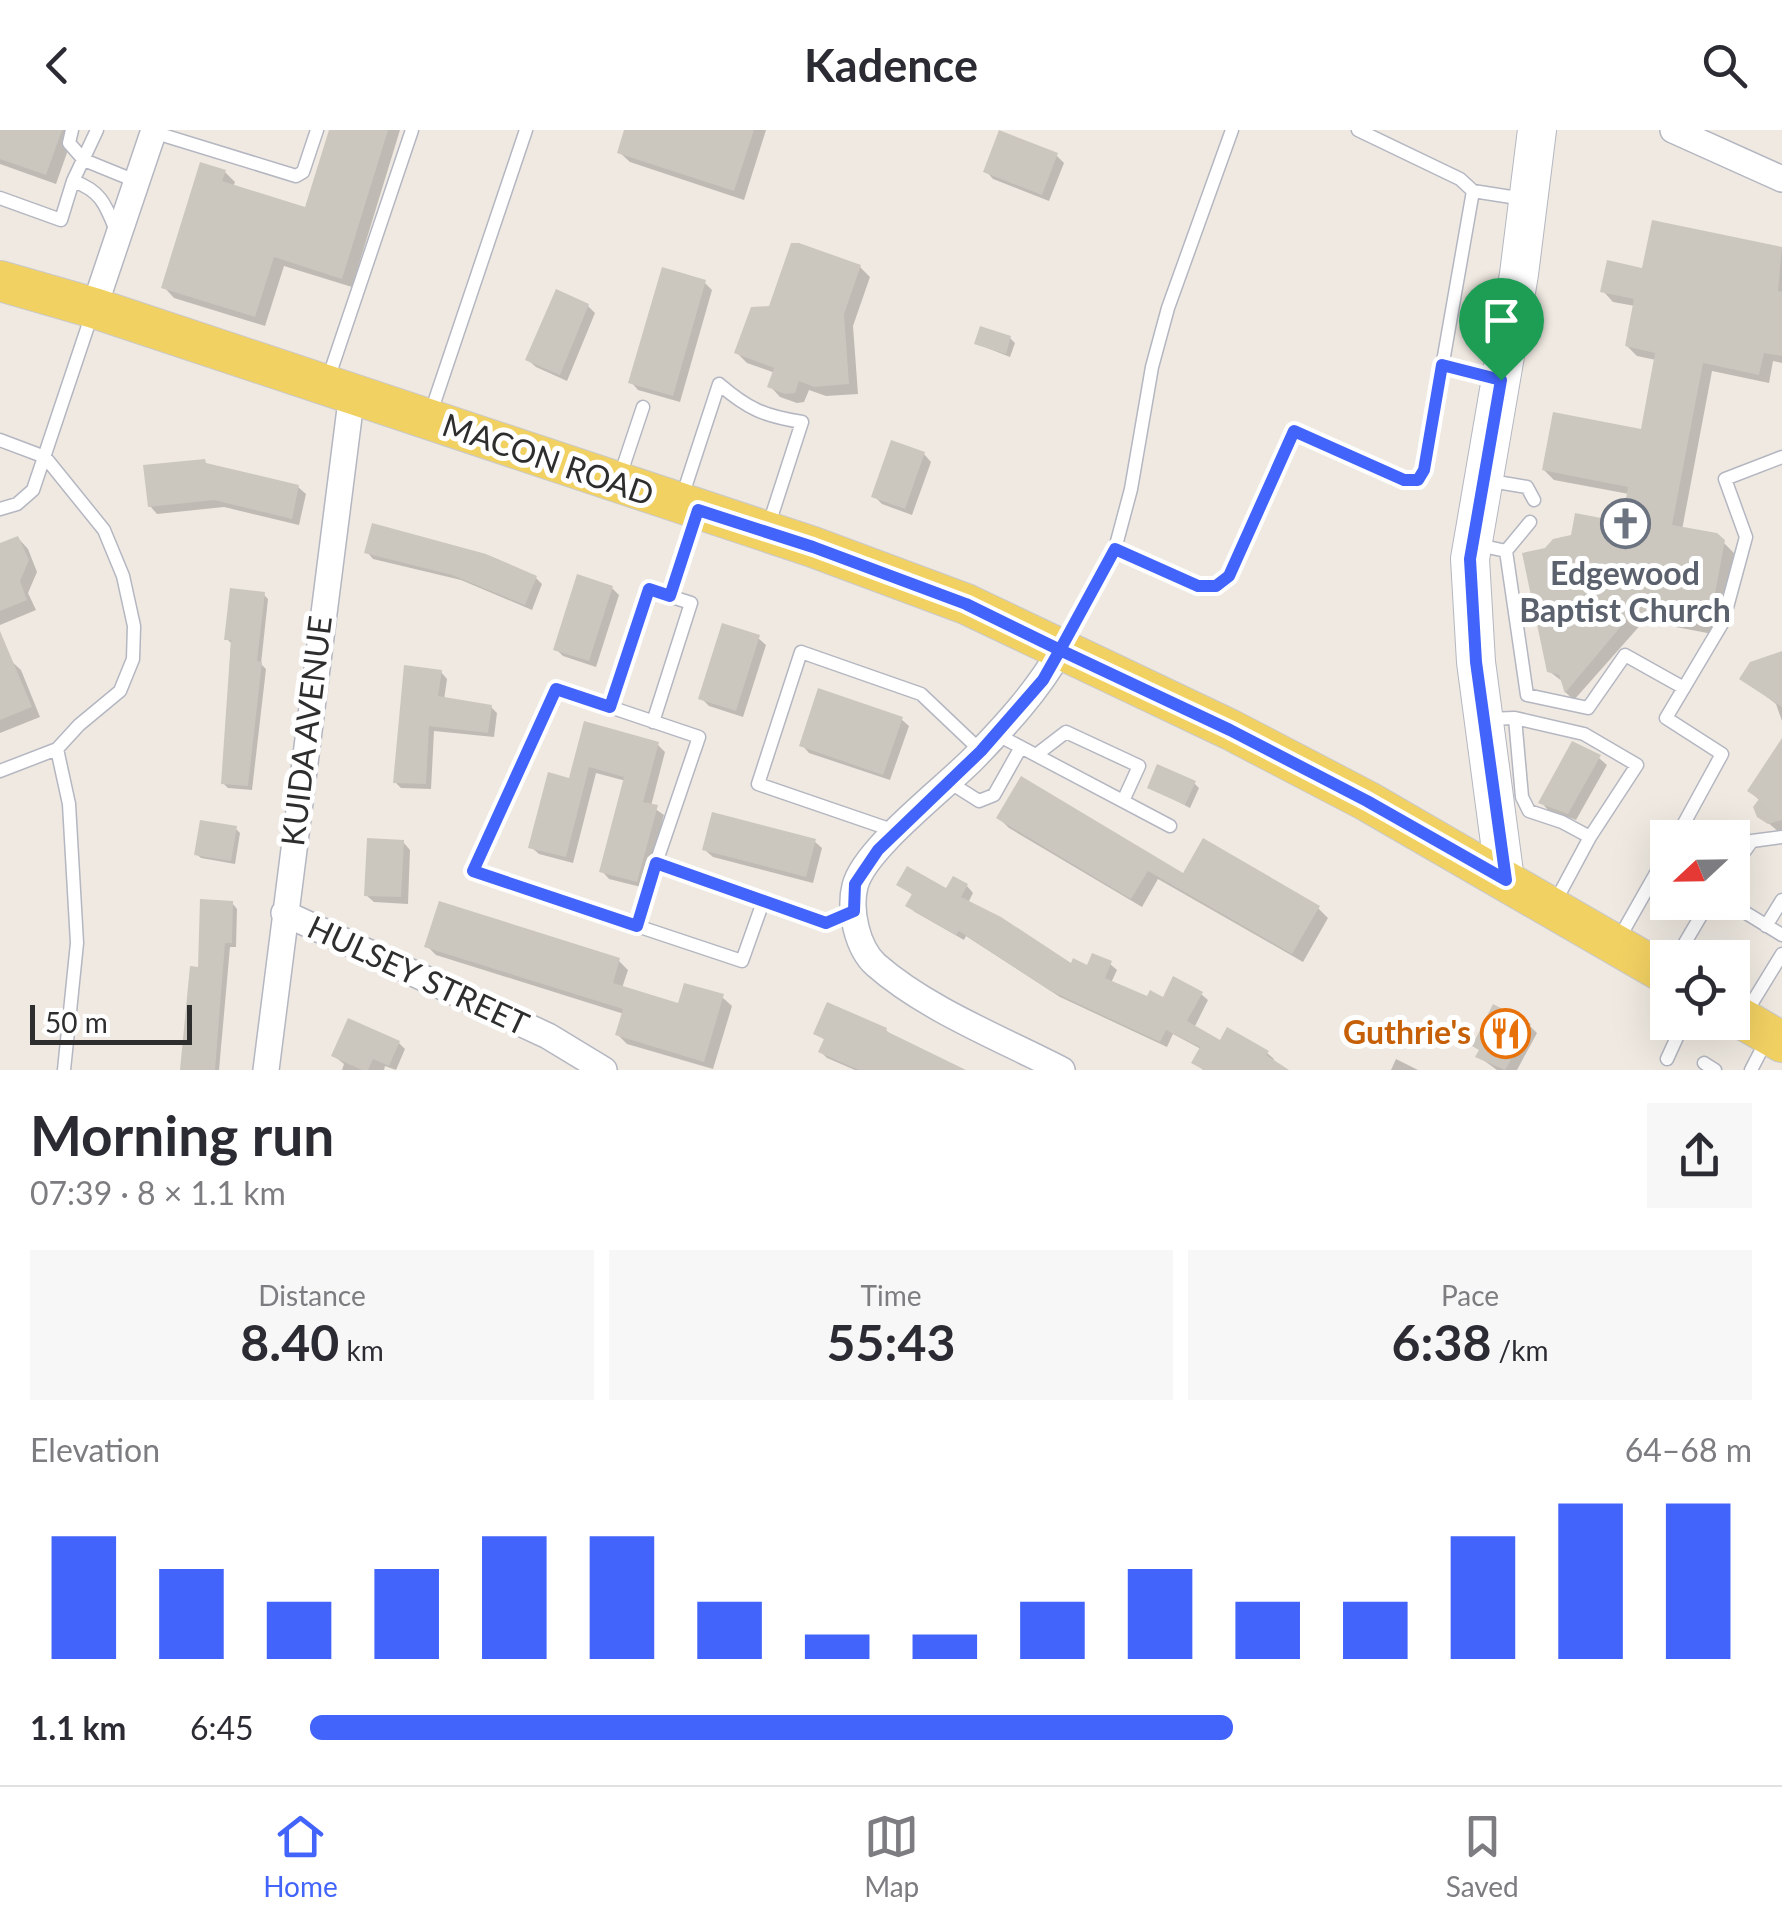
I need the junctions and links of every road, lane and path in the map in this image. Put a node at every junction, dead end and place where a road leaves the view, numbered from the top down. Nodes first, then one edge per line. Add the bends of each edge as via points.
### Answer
1 (72, 130) edge
2 (97, 130) edge
3 (316, 130) edge
4 (412, 130) edge
5 (526, 130) edge
6 (1232, 130) edge
7 (1358, 130) edge
8 (1537, 130) edge
9 (1672, 130) edge
10 (154, 131) edge
11 (84, 160) junction
12 (1782, 178) edge
13 (73, 181) junction
14 (138, 182) junction
15 (1473, 191) junction
16 (0, 198) edge
17 (1530, 200) junction
18 (119, 238) junction
19 (0, 281) edge
20 (94, 308) junction
21 (1442, 365) junction
22 (1501, 380) junction
23 (339, 389) junction
24 (643, 407) dead end
25 (428, 419) junction
26 (0, 440) edge
27 (45, 457) junction
28 (1782, 458) edge
29 (1482, 480) junction
30 (617, 483) junction
31 (1534, 500) dead end
32 (688, 507) junction
33 (0, 509) edge
34 (1530, 522) dead end
35 (766, 532) junction
36 (1489, 547) junction
37 (1115, 549) junction
38 (670, 596) junction
39 (1060, 650) junction
40 (1684, 688) junction
41 (610, 707) junction
42 (1499, 719) junction
43 (653, 722) junction
44 (988, 742) junction
45 (1021, 747) junction
46 (57, 749) junction
47 (1036, 755) junction
48 (0, 771) edge
49 (949, 782) junction
50 (1124, 802) junction
51 (1686, 820) edge
52 (1170, 826) dead end
53 (897, 832) junction
54 (1590, 837) junction
55 (1782, 837) edge
56 (1750, 844) edge
57 (656, 863) junction
58 (1506, 880) junction
59 (1650, 884) edge
60 (1782, 900) edge
61 (762, 902) junction
62 (1552, 906) junction
63 (854, 911) junction
64 (284, 913) junction
65 (1750, 916) edge
66 (637, 926) junction
67 (1766, 926) junction
68 (1782, 936) edge
69 (1616, 944) junction
70 (1782, 954) edge
71 (1650, 960) edge
72 (1757, 1027) edge
73 (1676, 1040) edge
74 (1667, 1059) dead end
75 (64, 1070) edge
76 (266, 1070) edge
77 (604, 1070) edge
78 (1062, 1070) edge
79 (1751, 1070) edge

1 - 11 lane via 69,144
2 - 11 lane
3 - 10 lane via 296,176
4 - 23 lane
5 - 25 lane
6 - 37 lane via 1168,308
7 - 15 lane
8 - 17 main road
9 - 12 street
10 - 14 street
11 - 13 lane
11 - 14 lane
13 - 16 lane via 60,220
13 - 18 lane via 92,188
14 - 18 street
15 - 17 lane
15 - 21 lane
17 - 22 main road
18 - 20 street
19 - 20 main road, MACON ROAD
20 - 23 main road, MACON ROAD
20 - 27 lane
21 - 22 lane
21 - 37 lane via 1418,480 1404,480 1294,431 1229,576 1216,586 1198,586
22 - 29 main road
23 - 25 main road, MACON ROAD
23 - 64 street, KUIDA AVENUE
24 - 30 lane
25 - 30 main road, MACON ROAD
26 - 27 lane
27 - 33 lane via 33,490
27 - 46 lane via 104,530 134,626 133,660 120,691
28 - 40 lane via 1725,479 1746,536 1723,622
29 - 31 lane via 1528,487
29 - 36 main road
30 - 32 main road, MACON ROAD
32 - 35 main road, MACON ROAD
32 - 35 lane via 718,384 768,417 802,422
32 - 38 lane
34 - 36 lane
35 - 39 main road, MACON ROAD via 966,604
36 - 40 lane via 1528,696 1588,708 1625,655
36 - 42 main road via 1470,559 1476,662
37 - 39 lane
38 - 41 lane via 649,589
38 - 43 lane via 692,603
39 - 44 street via 1043,680
39 - 58 main road, MACON ROAD via 1230,730
40 - 51 lane via 1666,718 1722,754
41 - 43 lane
41 - 66 lane via 556,689 473,871
42 - 54 lane via 1529,811
42 - 54 lane via 1584,734 1636,765
42 - 58 main road
43 - 57 lane via 699,737
44 - 45 lane
44 - 49 street
44 - 53 lane via 921,694 801,652 758,784
45 - 47 lane
45 - 49 lane via 994,795 979,800
46 - 48 lane
46 - 75 lane via 69,804 77,944
47 - 50 lane
47 - 50 lane via 1066,732 1139,766
49 - 53 street
50 - 52 lane
53 - 63 street via 855,884
54 - 62 lane
55 - 56 lane
57 - 61 lane
57 - 66 lane
58 - 62 main road, MACON ROAD
59 - 69 lane
60 - 67 lane
61 - 63 lane via 819,923
61 - 66 lane via 742,961
62 - 69 main road, MACON ROAD
63 - 78 street via 872,962 922,997
64 - 76 street, KUIDA AVENUE
64 - 77 street, HULSEY STREET via 548,1036
65 - 67 lane
67 - 68 lane
69 - 71 main road, MACON ROAD
70 - 72 lane
72 - 79 lane
73 - 74 lane

